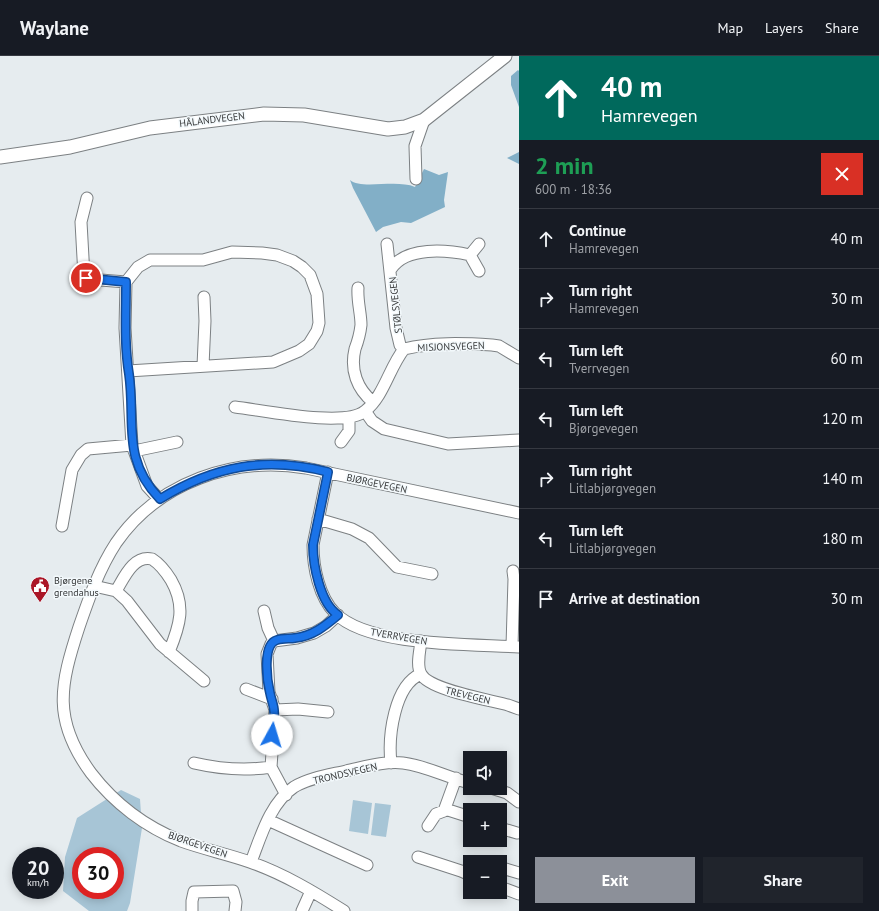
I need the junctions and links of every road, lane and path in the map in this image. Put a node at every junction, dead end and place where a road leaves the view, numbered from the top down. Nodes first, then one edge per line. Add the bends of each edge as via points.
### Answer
1 (505, 56) edge
2 (424, 120) junction
3 (0, 157) edge
4 (416, 179) dead end
5 (87, 198) dead end
6 (387, 244) dead end
7 (479, 244) dead end
8 (470, 255) junction
9 (391, 269) junction
10 (479, 270) dead end
11 (126, 282) junction
12 (358, 288) dead end
13 (204, 297) dead end
14 (404, 349) junction
15 (519, 358) edge
16 (203, 366) junction
17 (128, 371) junction
18 (373, 402) junction
19 (235, 407) dead end
20 (365, 411) junction
21 (349, 418) junction
22 (519, 440) edge
23 (177, 442) dead end
24 (341, 442) dead end
25 (133, 448) junction
26 (328, 472) junction
27 (160, 499) junction
28 (519, 513) edge
29 (318, 519) junction
30 (62, 526) dead end
31 (513, 571) dead end
32 (432, 574) dead end
33 (94, 586) junction
34 (116, 591) junction
35 (264, 611) dead end
36 (338, 615) junction
37 (274, 641) junction
38 (421, 641) junction
39 (516, 646) edge
40 (169, 652) junction
41 (421, 674) junction
42 (204, 681) dead end
43 (246, 689) dead end
44 (273, 705) junction
45 (519, 709) edge
46 (328, 712) dead end
47 (194, 762) dead end
48 (391, 763) junction
49 (271, 767) junction
50 (456, 778) junction
51 (463, 780) edge
52 (507, 793) edge
53 (286, 794) junction
54 (519, 802) edge
55 (445, 808) junction
56 (463, 814) edge
57 (268, 820) junction
58 (428, 826) dead end
59 (507, 830) edge
60 (517, 833) dead end
61 (418, 857) dead end
62 (251, 862) junction
63 (367, 865) dead end
64 (507, 869) edge
65 (463, 873) edge
66 (519, 873) edge
67 (507, 890) edge
68 (311, 891) junction
69 (519, 894) edge
70 (192, 911) edge
71 (235, 911) edge
72 (302, 911) edge
73 (344, 911) edge

1 - 2 main road, HÅLANDVEGEN
2 - 3 main road, HÅLANDVEGEN via 405,127 388,129 296,114 258,114 150,128 70,147
2 - 4 street via 415,146
5 - 11 street via 81,222 84,276 88,279
6 - 9 street, STØLSVEGEN
7 - 8 street
8 - 9 street, STØLSVEGEN via 456,252 415,253 402,258
8 - 10 street
9 - 14 street, STØLSVEGEN via 396,328 400,345
11 - 16 street via 138,267 150,260 203,260 232,252 277,256 293,261 310,275 317,294 319,311 316,332 309,344 273,362
11 - 17 street via 125,328
12 - 18 street via 361,323 353,359 354,373 358,386
13 - 16 street
14 - 15 street, MISJONSVEGEN via 420,345 470,343 499,346
14 - 18 street
16 - 17 street
17 - 25 street
18 - 20 street
19 - 21 street via 327,419
20 - 21 street
20 - 22 street via 380,427 451,444
21 - 24 street via 349,431
23 - 25 street
25 - 27 street via 147,486
25 - 30 street via 88,448 81,455 72,470
26 - 27 street, BJØRGEVEGEN via 286,464 240,466 195,480
26 - 28 street, BJØRGEVEGEN
26 - 29 street, TVERRVEGEN
27 - 33 street, BJØRGEVEGEN via 116,543
29 - 32 street via 352,529 369,538 397,567
29 - 36 street, TVERRVEGEN via 313,545 316,578 323,594
31 - 39 street
33 - 34 street
33 - 62 street, BJØRGEVEGEN via 63,682 68,731 78,752 92,774 115,799 150,826 181,841
34 - 40 street
34 - 40 street via 131,568 140,560 152,559 166,571 181,606 179,624
35 - 37 street
36 - 37 street via 314,633
36 - 38 street, TVERRVEGEN via 365,630
37 - 44 street via 267,654
38 - 39 street, TVERRVEGEN
38 - 41 street
40 - 42 street
41 - 45 street, TREVEGEN via 428,682 438,687
41 - 48 street, TRONDSVEGEN via 407,682 397,705
43 - 44 street
44 - 46 street
44 - 49 street
47 - 49 street via 247,771
48 - 50 street, TRONDSVEGEN via 416,766
48 - 53 street, TRONDSVEGEN via 320,777 295,787
49 - 53 street
50 - 51 street, TRONDSVEGEN
50 - 55 street
52 - 54 street
53 - 57 street, TRONDSVEGEN
55 - 56 street
55 - 58 street via 436,814
57 - 62 street, TRONDSVEGEN
57 - 63 street
59 - 60 street
61 - 65 street
62 - 68 street, BJØRGEVEGEN via 281,874
64 - 66 street
67 - 69 street
68 - 72 street
68 - 73 street, BJØRGEVEGEN
70 - 71 street via 194,892 212,890 233,891

